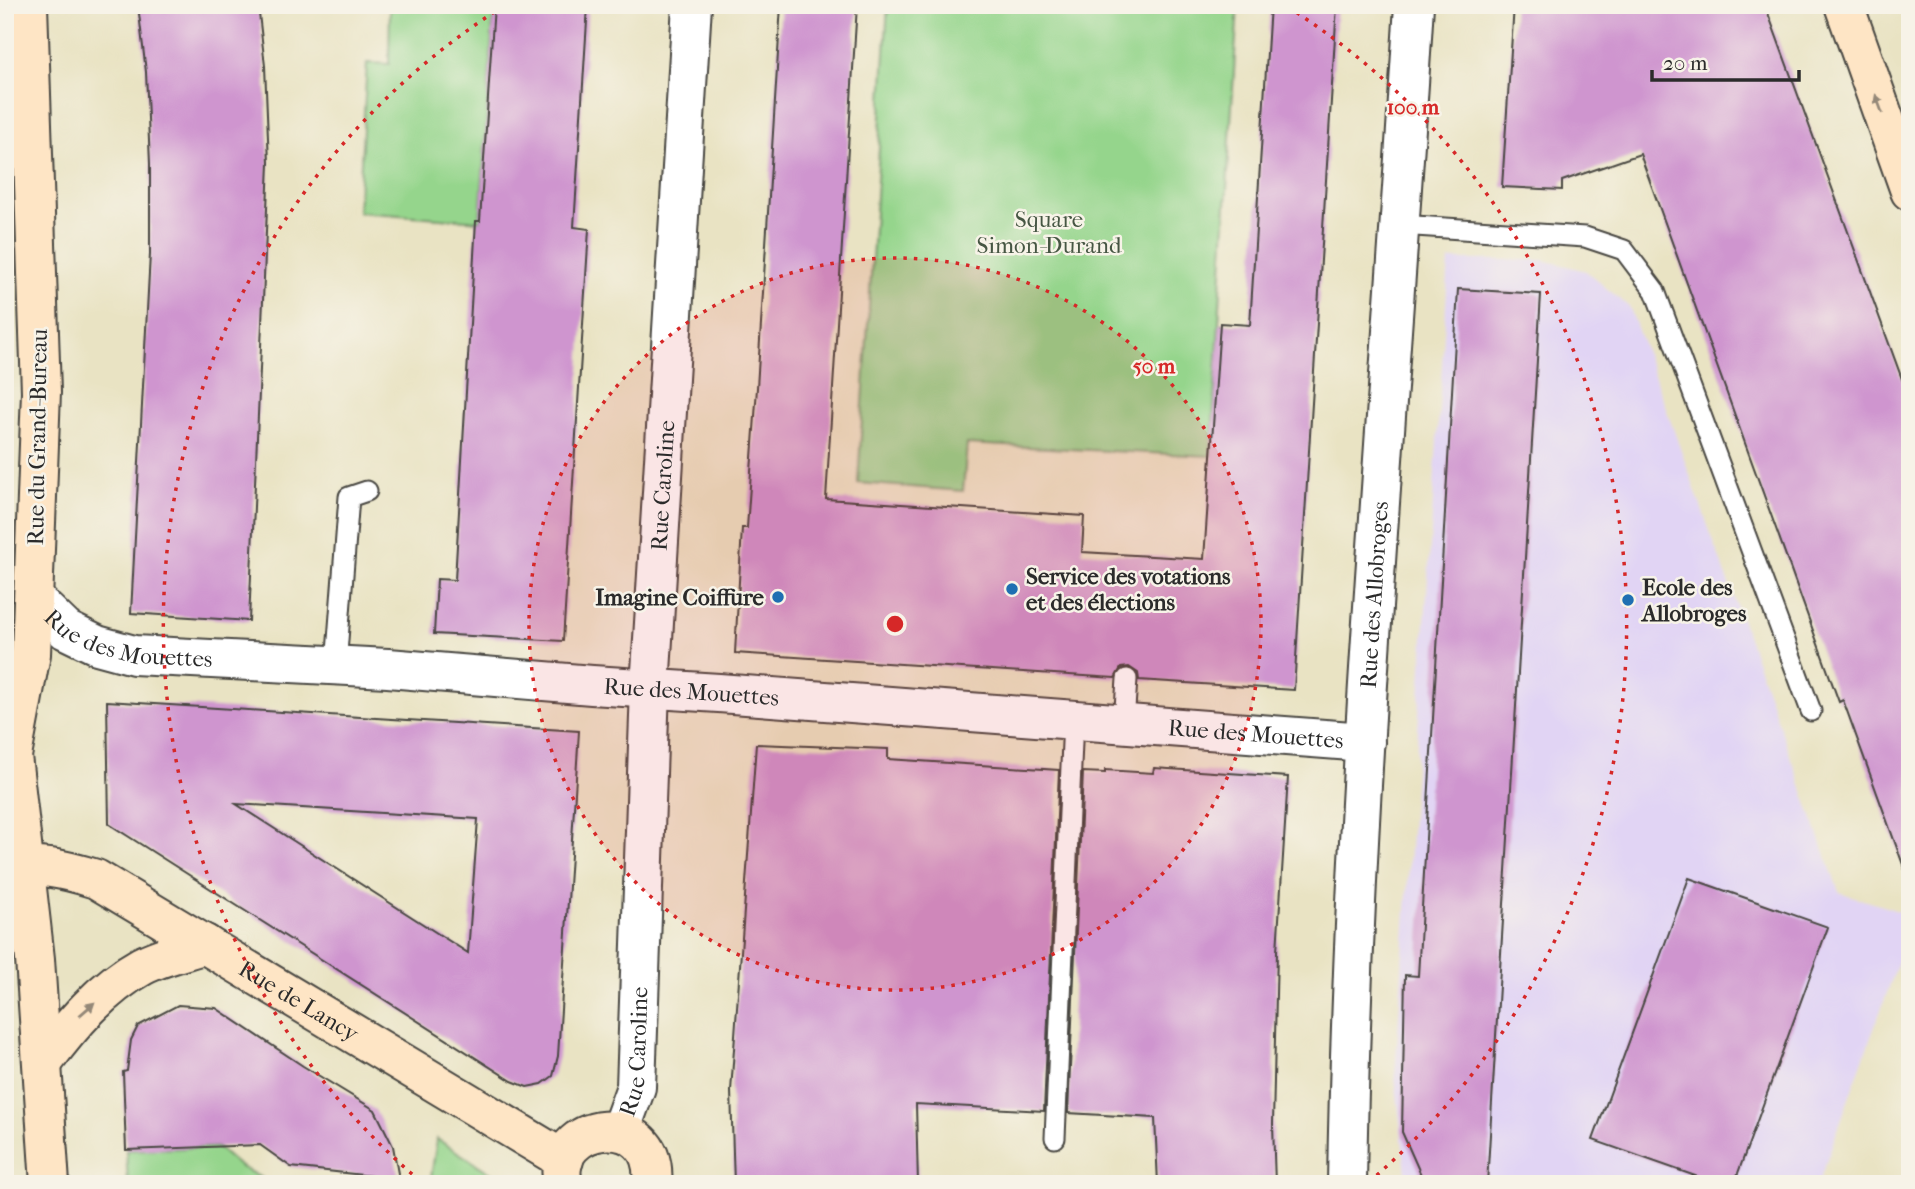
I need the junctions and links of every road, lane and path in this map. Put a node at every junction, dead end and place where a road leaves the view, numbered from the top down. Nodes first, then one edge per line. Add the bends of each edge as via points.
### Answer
1 (28, 5) edge
2 (692, 5) edge
3 (1413, 5) edge
4 (1844, 5) edge
5 (1910, 191) edge
6 (1400, 225) junction
7 (367, 491) dead end
8 (34, 599) junction
9 (336, 666) junction
10 (1127, 679) dead end
11 (650, 688) junction
12 (1811, 711) dead end
13 (1073, 719) junction
14 (1124, 723) junction
15 (1364, 742) junction
16 (9, 751) edge
17 (16, 867) edge
18 (205, 944) junction
19 (44, 1062) junction
20 (621, 1131) junction
21 (1055, 1138) dead end
22 (563, 1172) edge
23 (50, 1184) edge
24 (653, 1184) edge
25 (1348, 1184) edge

1 - 8 street, Rue du Grand-Bureau via 41,392
2 - 11 street, Rue Caroline
3 - 6 street, Rue des Allobroges
5 -> 4 street
6 - 12 lane via 1585,237 1624,250 1655,291
6 - 15 street, Rue des Allobroges
7 - 9 lane via 349,497
8 - 9 street, Rue des Mouettes via 66,630 134,655
8 - 16 street, Rue du Grand-Bureau via 31,654
9 - 11 street, Rue des Mouettes
10 - 14 lane
11 - 13 street, Rue des Mouettes
11 - 20 street, Rue Caroline via 636,1087
13 - 14 street, Rue des Mouettes
13 - 21 lane
14 - 15 street, Rue des Mouettes
15 - 25 street, Rue des Allobroges
16 - 17 street, Rue du Grand-Bureau
17 - 18 street, Rue de Lancy via 60,868 96,879
17 - 19 street, Rue du Grand-Bureau
19 -> 18 street via 74,1021 143,965
18 - 22 street, Rue de Lancy
19 - 23 street, Rue du Grand-Bureau
20 - 22 street via 603,1129 587,1134 573,1144
20 - 24 street via 648,1153

